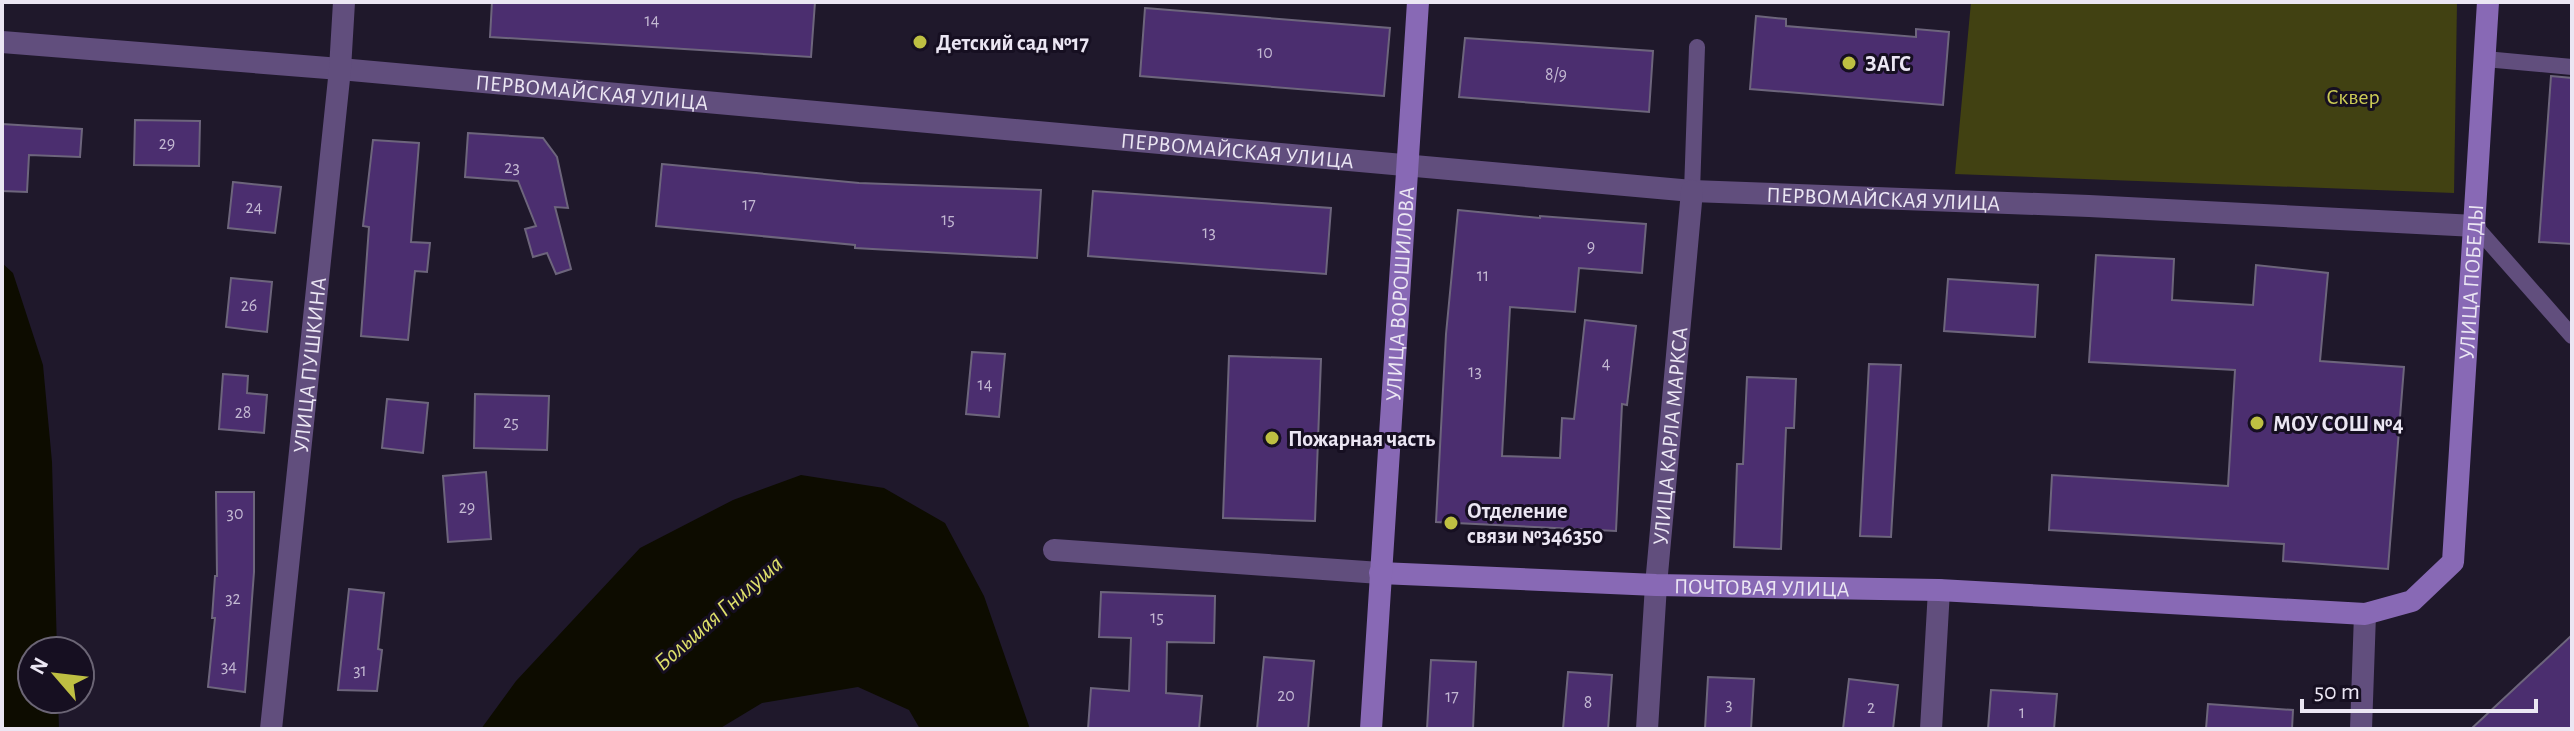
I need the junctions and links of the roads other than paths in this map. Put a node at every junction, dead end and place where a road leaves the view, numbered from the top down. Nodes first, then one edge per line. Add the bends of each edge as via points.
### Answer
1 (344, 2) edge
2 (1418, 2) edge
3 (2488, 2) edge
4 (2, 42) edge
5 (1697, 47) dead end
6 (2485, 59) junction
7 (2572, 67) edge
8 (340, 69) junction
9 (1410, 165) junction
10 (1692, 191) junction
11 (2475, 226) junction
12 (2572, 336) edge
13 (1054, 550) dead end
14 (2453, 562) joint
15 (1380, 573) junction
16 (1656, 585) junction
17 (1939, 590) junction
18 (2365, 614) junction
19 (271, 729) edge
20 (1371, 729) edge
21 (1647, 729) edge
22 (1931, 729) edge
23 (2361, 729) edge

1 - 8 street, УЛИЦА ПУШКИНА
2 - 9 main road, УЛИЦА ВОРОШИЛОВА
3 - 6 main road, УЛИЦА ПОБЕДЫ
4 - 8 street, ПЕРВОМАЙСКАЯ УЛИЦА
5 - 10 lane
6 - 7 lane
6 - 11 main road, УЛИЦА ПОБЕДЫ
8 - 9 street, ПЕРВОМАЙСКАЯ УЛИЦА
8 - 19 street, УЛИЦА ПУШКИНА
9 - 10 street, ПЕРВОМАЙСКАЯ УЛИЦА
9 - 15 main road, УЛИЦА ВОРОШИЛОВА
10 - 11 street, ПЕРВОМАЙСКАЯ УЛИЦА
10 - 16 street, УЛИЦА КАРЛА МАРКСА
11 - 12 lane
11 - 14 main road, УЛИЦА ПОБЕДЫ
13 - 15 street, ПОЧТОВАЯ УЛИЦА
14 - 18 main road, ПОЧТОВАЯ УЛИЦА via 2412,601
15 - 16 main road, ПОЧТОВАЯ УЛИЦА
15 - 20 main road, УЛИЦА ВОРОШИЛОВА
16 - 17 main road, ПОЧТОВАЯ УЛИЦА
16 - 21 street, УЛИЦА КАРЛА МАРКСА
17 - 18 main road, ПОЧТОВАЯ УЛИЦА
17 - 22 street
18 - 23 street

